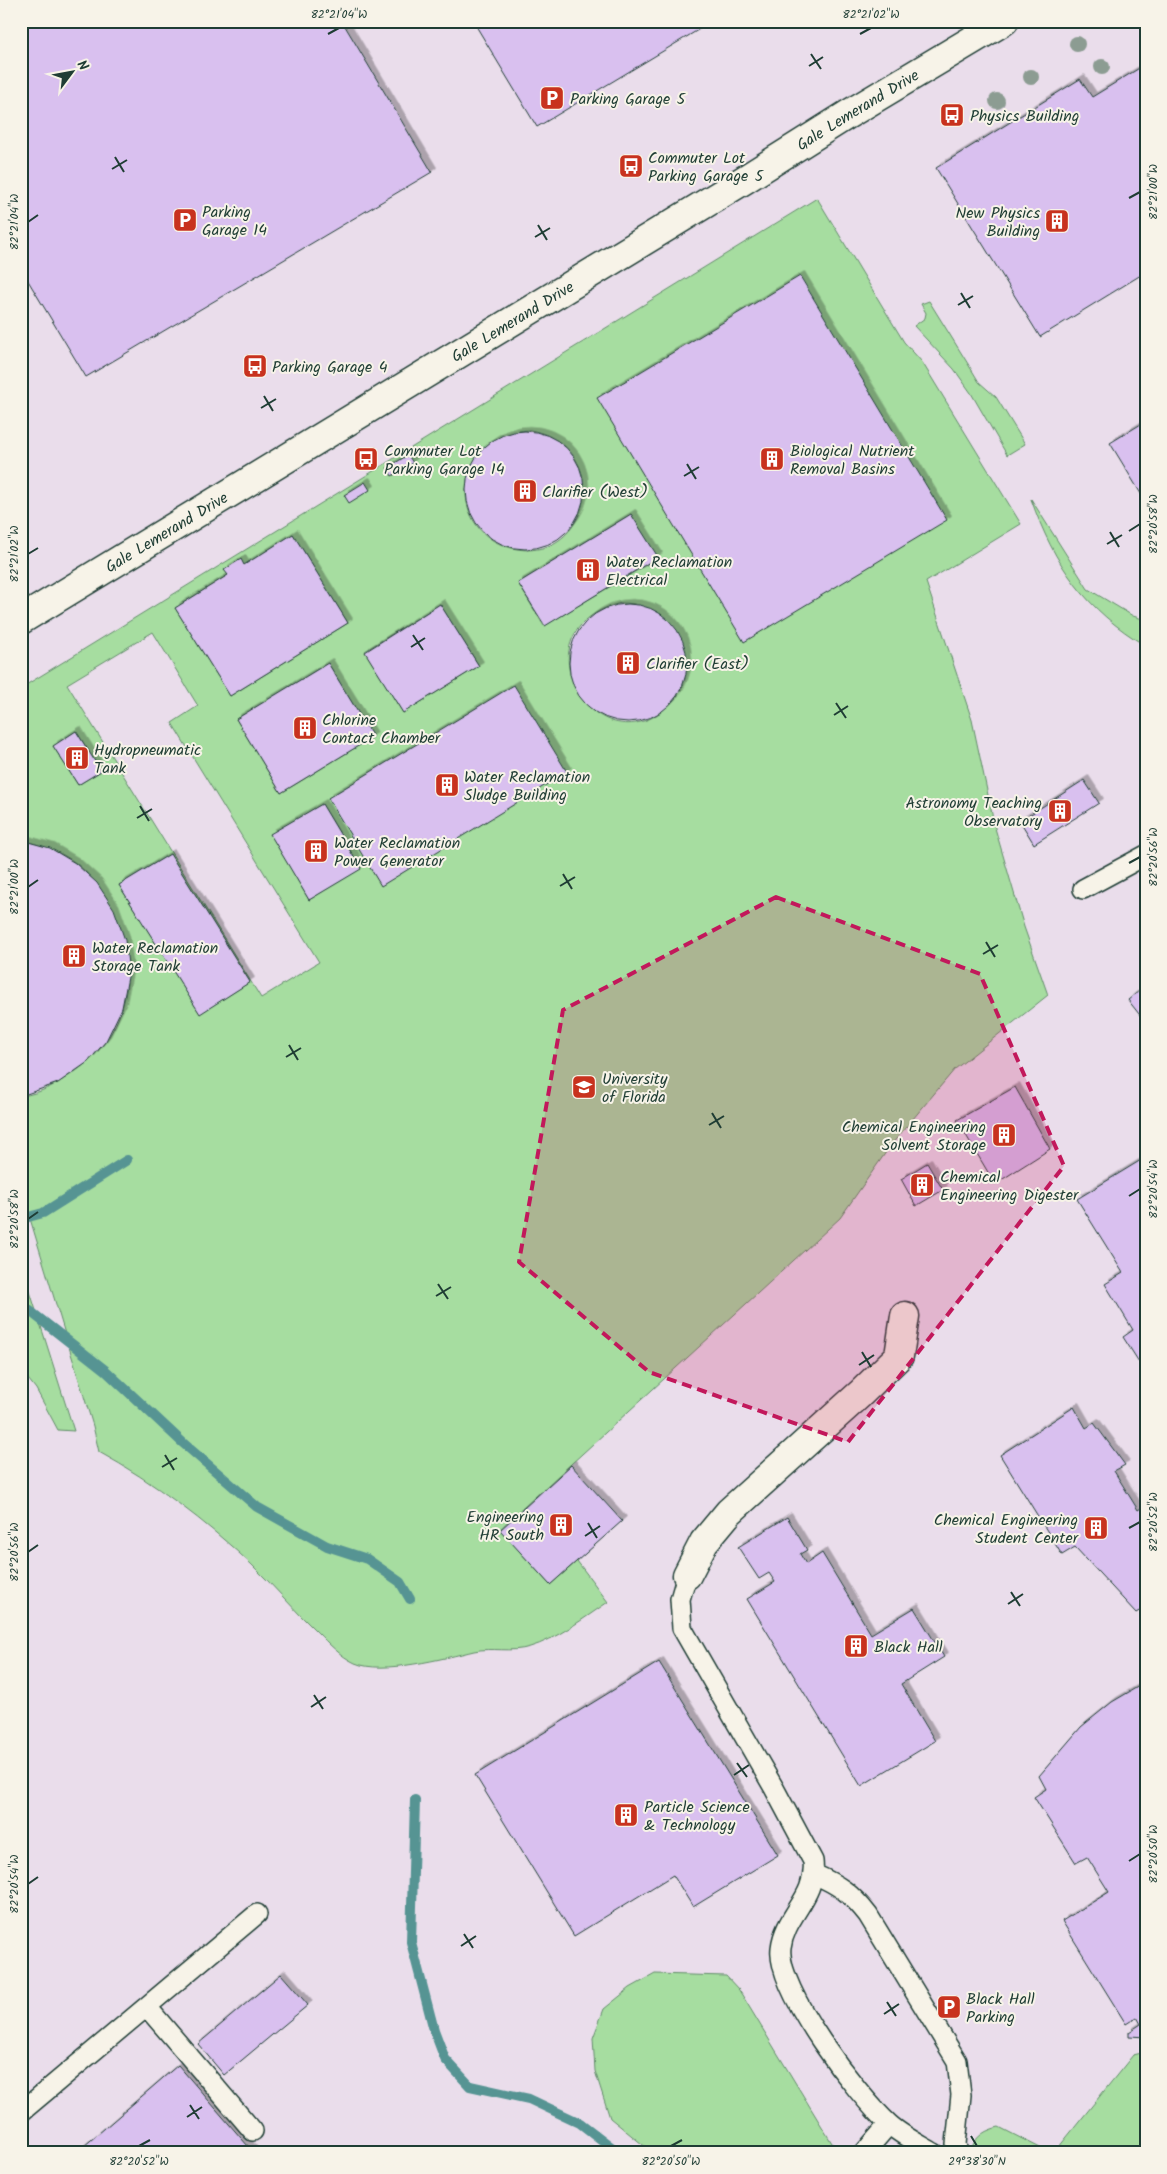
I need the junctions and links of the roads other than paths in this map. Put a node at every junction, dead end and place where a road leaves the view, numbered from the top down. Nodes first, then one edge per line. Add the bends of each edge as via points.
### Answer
1 (1004, 21) edge
2 (21, 620) edge
3 (1146, 855) edge
4 (1083, 890) dead end
5 (905, 1316) dead end
6 (686, 1575) joint
7 (814, 1874) junction
8 (257, 1914) dead end
9 (147, 2006) junction
10 (21, 2112) edge
11 (889, 2124) junction
12 (253, 2131) dead end
13 (864, 2153) edge
14 (934, 2153) edge
15 (958, 2153) edge

1 - 2 street, Gale Lemerand Drive
3 - 4 lane
5 - 6 street via 898,1356 730,1512 704,1542
6 - 7 lane via 680,1599 682,1628 810,1855
7 - 11 lane via 809,1891 783,1937 780,1949 782,1965 797,2003 824,2046
7 - 15 lane via 844,1888 868,1915 957,2061 961,2095
8 - 9 lane
9 - 10 lane
9 - 12 lane
11 - 13 lane
11 - 14 lane

